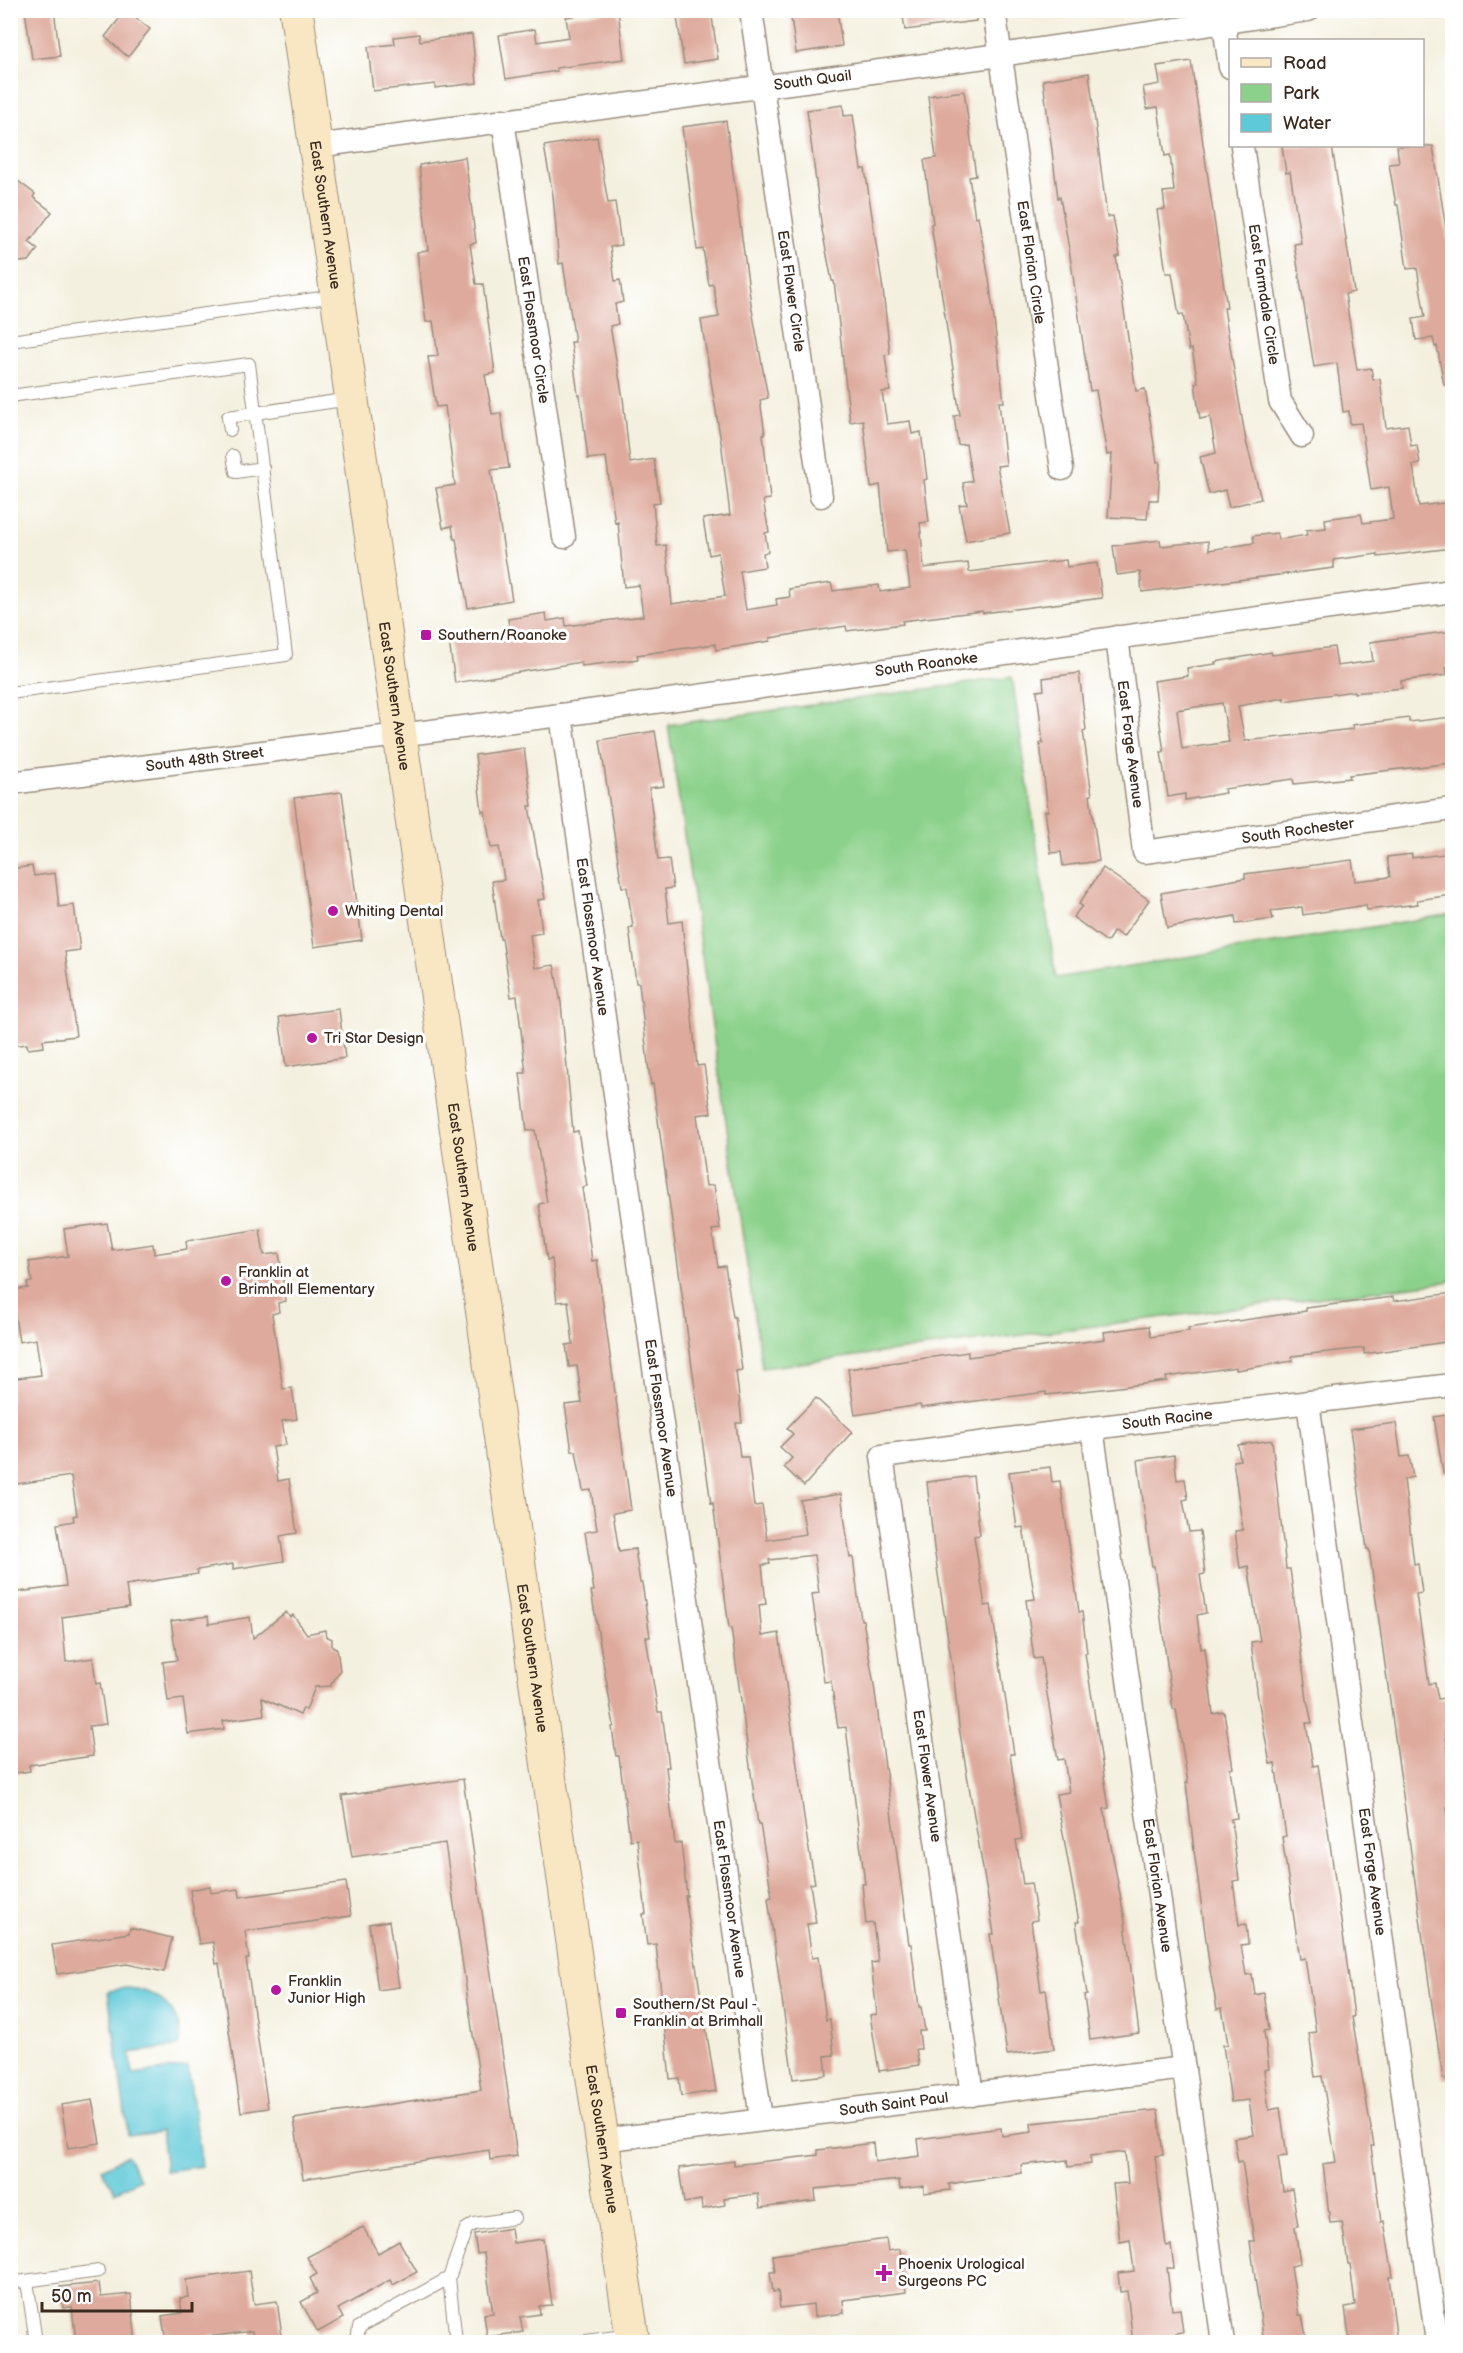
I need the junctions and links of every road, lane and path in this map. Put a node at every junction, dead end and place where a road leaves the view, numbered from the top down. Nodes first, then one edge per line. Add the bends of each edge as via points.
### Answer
1 (297, 10) edge
2 (752, 10) edge
3 (994, 10) edge
4 (1308, 10) edge
5 (1223, 17) edge
6 (1000, 55) junction
7 (1229, 60) edge
8 (762, 85) junction
9 (502, 120) junction
10 (316, 146) junction
11 (1242, 147) edge
12 (338, 296) junction
13 (10, 341) edge
14 (10, 396) edge
15 (351, 399) junction
16 (256, 413) junction
17 (230, 430) dead end
18 (1302, 436) dead end
19 (233, 456) dead end
20 (263, 468) junction
21 (1062, 469) dead end
22 (821, 496) dead end
23 (564, 537) dead end
24 (1452, 591) edge
25 (1118, 637) junction
26 (10, 693) edge
27 (561, 715) junction
28 (401, 734) junction
29 (10, 783) edge
30 (1452, 809) edge
31 (1144, 852) joint
32 (1452, 1385) edge
33 (1308, 1402) junction
34 (1092, 1428) junction
35 (882, 1456) joint
36 (1184, 2067) junction
37 (972, 2095) junction
38 (761, 2119) junction
39 (602, 2140) junction
40 (514, 2218) dead end
41 (99, 2271) dead end
42 (449, 2278) junction
43 (27, 2281) junction
44 (10, 2283) edge
45 (632, 2339) edge
46 (36, 2343) edge
47 (357, 2343) edge
48 (456, 2343) edge
49 (579, 2343) edge
50 (1224, 2343) edge
51 (1437, 2343) edge

1 - 10 main road, East Southern Avenue
2 - 8 street
3 - 6 street
4 - 5 street, South Quail
5 - 6 street, South Quail
5 - 7 street
6 - 8 street, South Quail
6 - 21 street, East Florian Circle
8 - 9 street, South Quail
8 - 22 street, East Flower Circle
9 - 10 street, South Quail
9 - 23 street, East Flossmoor Circle
10 - 12 main road, East Southern Avenue
11 - 18 street, East Farmdale Circle via 1280,401
12 - 13 lane
12 - 15 main road, East Southern Avenue
14 - 16 lane via 249,364
15 - 16 lane
15 - 28 main road, East Southern Avenue
16 - 17 lane via 228,417
16 - 20 lane
19 - 20 lane via 236,472
20 - 26 lane via 286,655
24 - 25 street, South Roanoke
25 - 27 street, South Roanoke
25 - 31 street, East Forge Avenue
27 - 28 street, South Roanoke
27 - 38 street, East Flossmoor Avenue
28 - 29 street, South 48th Street
28 - 39 main road, East Southern Avenue
30 - 31 street, South Rochester
32 - 33 street, South Racine
33 - 34 street, South Racine
33 - 51 street, East Forge Avenue
34 - 35 street, South Racine
34 - 36 street, East Florian Avenue
35 - 37 street, East Flower Avenue
36 - 37 street, South Saint Paul
36 - 50 street, East Florian Avenue
37 - 38 street, South Saint Paul
38 - 39 street, South Saint Paul
39 - 45 main road, East Southern Avenue
40 - 42 lane via 474,2224 466,2229
41 - 43 lane
42 - 47 lane via 359,2327
42 - 48 lane
43 - 44 lane
43 - 46 lane
45 - 49 lane

